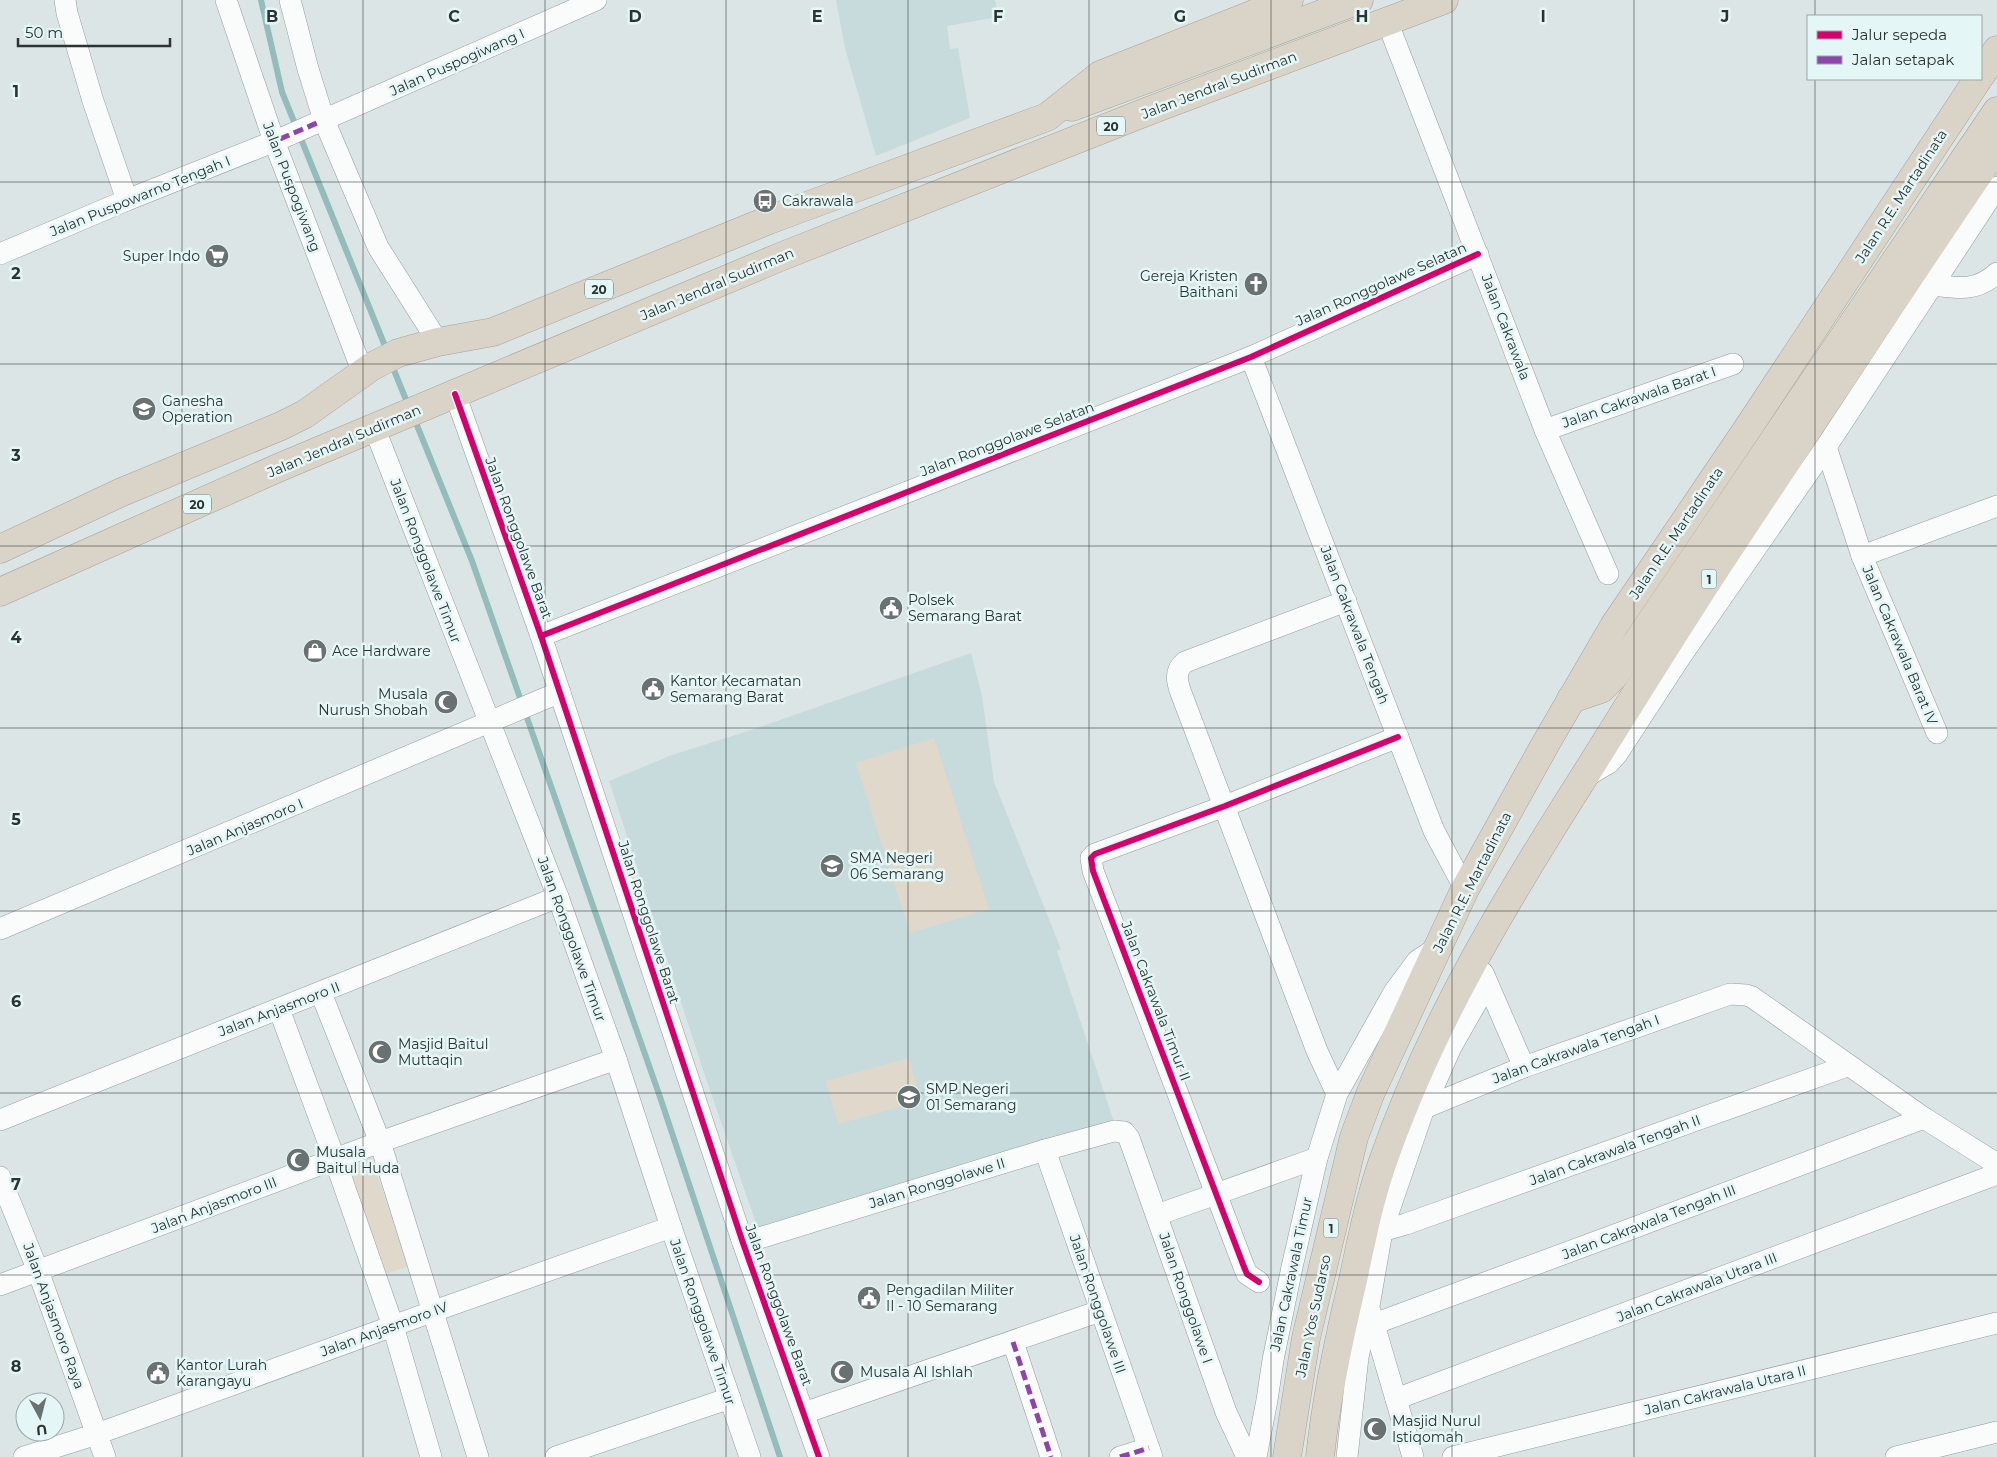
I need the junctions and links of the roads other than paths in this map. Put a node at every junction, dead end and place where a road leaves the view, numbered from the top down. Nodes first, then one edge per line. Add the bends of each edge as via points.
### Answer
1 (65, 0) edge
2 (226, 0) edge
3 (290, 0) edge
4 (596, 0) edge
5 (1289, 0) edge
6 (1359, 0) edge
7 (1444, 0) edge
8 (1387, 21) junction
9 (1997, 50) edge
10 (1982, 73) edge
11 (1977, 80) edge
12 (1997, 111) edge
13 (1047, 117) junction
14 (320, 122) junction
15 (277, 140) junction
16 (1997, 147) edge
17 (1997, 187) edge
18 (127, 200) junction
19 (0, 254) edge
20 (1478, 254) junction
21 (1997, 272) edge
22 (1933, 284) junction
23 (431, 343) junction
24 (1251, 357) junction
25 (1734, 364) dead end
26 (367, 370) junction
27 (450, 397) junction
28 (384, 423) junction
29 (1545, 430) junction
30 (1826, 447) junction
31 (1997, 506) edge
32 (0, 549) edge
33 (1862, 556) junction
34 (1608, 574) dead end
35 (0, 592) edge
36 (1346, 602) junction
37 (541, 636) junction
38 (554, 695) junction
39 (1571, 699) junction
40 (496, 720) junction
41 (1937, 733) dead end
42 (1398, 736) junction
43 (1583, 778) junction
44 (1225, 806) junction
45 (1465, 889) junction
46 (558, 897) junction
47 (0, 929) edge
48 (1438, 947) junction
49 (1476, 954) junction
50 (1487, 984) junction
51 (321, 993) junction
52 (1409, 1008) joint
53 (279, 1009) junction
54 (616, 1059) junction
55 (1847, 1066) junction
56 (1524, 1067) junction
57 (1337, 1094) junction
58 (1424, 1108) junction
59 (1924, 1118) junction
60 (0, 1120) edge
61 (1129, 1138) joint
62 (380, 1142) junction
63 (1045, 1150) junction
64 (1317, 1158) junction
65 (335, 1160) junction
66 (1997, 1164) edge
67 (1997, 1174) edge
68 (0, 1177) edge
69 (1217, 1194) junction
70 (1157, 1216) junction
71 (671, 1227) junction
72 (1382, 1231) junction
73 (743, 1243) junction
74 (38, 1271) junction
75 (1259, 1282) dead end
76 (0, 1285) edge
77 (434, 1311) junction
78 (1100, 1311) junction
79 (1372, 1315) junction
80 (1997, 1323) edge
81 (393, 1326) junction
82 (1013, 1342) junction
83 (730, 1398) junction
84 (1396, 1400) junction
85 (804, 1413) junction
86 (1997, 1432) edge
87 (97, 1434) junction
88 (1150, 1453) edge
89 (24, 1457) edge
90 (105, 1457) edge
91 (431, 1457) edge
92 (478, 1457) edge
93 (556, 1457) edge
94 (750, 1457) edge
95 (819, 1457) edge
96 (1051, 1457) edge
97 (1120, 1457) edge
98 (1247, 1457) edge
99 (1256, 1457) edge
100 (1287, 1457) edge
101 (1320, 1457) edge
102 (1347, 1457) edge
103 (1413, 1457) edge
104 (1453, 1457) edge
105 (1896, 1457) edge

1 - 18 street via 93,101
2 - 15 street, Jalan Puspogiwang
3 - 14 street
4 - 14 street, Jalan Puspogiwang I
5 - 13 highway, 20 via 1100,76
6 - 13 highway, 20
7 - 8 highway, Jalan Jendral Sudirman / 20
8 - 20 street, Jalan Cakrawala
8 - 27 highway, Jalan Jendral Sudirman / 20 via 1151,110 780,257
9 - 10 highway
11 - 39 highway, Jalan R.E. Martadinata / 1 via 1614,626
12 - 39 highway, 1 via 1614,676 1601,689
13 - 23 highway, 20 via 769,220 493,332
14 - 15 street, Jalan Puspogiwang I
14 - 23 street via 378,247
15 - 18 street, Jalan Puspowarno Tengah I
15 - 26 street, Jalan Puspogiwang
16 - 43 highway, 1 via 1674,632
17 - 22 street
18 - 19 street, Jalan Puspowarno Tengah I
20 - 24 street, Jalan Ronggolawe Selatan
20 - 29 street, Jalan Cakrawala
21 - 22 street via 1983,284 1964,288
22 - 30 street
23 - 26 highway, 20 via 398,353
24 - 36 street, Jalan Cakrawala Tengah
24 - 37 street, Jalan Ronggolawe Selatan
25 - 29 street, Jalan Cakrawala Barat I
26 - 32 highway, 20 via 305,414 122,492
27 - 28 highway, Jalan Jendral Sudirman / 20
27 - 37 street, Jalan Ronggolawe Barat
28 - 35 highway, Jalan Jendral Sudirman / 20
28 - 40 street, Jalan Ronggolawe Timur
29 - 34 street, Jalan Cakrawala
30 - 33 street, Jalan Cakrawala Barat IV
30 - 43 street via 1617,754 1609,763
31 - 33 street, Jalan Cakrawala Barat IV
33 - 41 street, Jalan Cakrawala Barat IV
36 - 42 street, Jalan Cakrawala Tengah
36 - 44 street via 1184,662 1179,667 1177,678 1181,693
37 - 38 street, Jalan Ronggolawe Barat
38 - 40 street, Jalan Anjasmoro I
38 - 73 street, Jalan Ronggolawe Barat
39 - 45 highway, Jalan R.E. Martadinata / 1
40 - 46 street, Jalan Ronggolawe Timur
40 - 47 street, Jalan Anjasmoro I
42 - 44 street
42 - 45 street, Jalan Cakrawala Tengah via 1434,830
43 - 49 highway, 1
44 - 57 street via 1317,1051
44 - 69 street, Jalan Cakrawala Timur II via 1095,854 1091,860
45 - 48 highway, Jalan R.E. Martadinata / 1
46 - 51 street, Jalan Anjasmoro II
46 - 54 street, Jalan Ronggolawe Timur
48 - 52 highway, Jalan R.E. Martadinata / 1
48 - 57 street, Jalan Cakrawala Timur via 1417,961 1394,992
49 - 50 street
49 - 101 highway, 1 via 1440,1023 1381,1166 1344,1320
50 - 56 street
50 - 58 street via 1451,1047
51 - 53 street, Jalan Anjasmoro II
51 - 62 street
52 - 100 highway, Jalan Yos Sudarso / 1 via 1354,1137 1306,1338
53 - 60 street, Jalan Anjasmoro II
53 - 65 street
54 - 62 street, Jalan Anjasmoro III
54 - 71 street, Jalan Ronggolawe Timur
55 - 56 street, Jalan Cakrawala Tengah I via 1752,997 1730,994
55 - 59 street
55 - 72 street, Jalan Cakrawala Tengah II
56 - 58 street, Jalan Cakrawala Tengah I
57 - 64 street, Jalan Cakrawala Timur
58 - 72 street
59 - 66 street
59 - 79 street, Jalan Cakrawala Tengah III via 1636,1227
61 - 63 street, Jalan Ronggolawe II via 1124,1132 1114,1130
61 - 70 street, Jalan Ronggolawe I
62 - 65 street, Jalan Anjasmoro III
62 - 77 street
63 - 73 street, Jalan Ronggolawe II
63 - 78 street, Jalan Ronggolawe III
64 - 69 street
64 - 99 street, Jalan Cakrawala Timur via 1272,1360
65 - 74 street, Jalan Anjasmoro III
65 - 81 street
67 - 84 street, Jalan Cakrawala Utara III
68 - 74 street, Jalan Anjasmoro Raya
69 - 70 street
69 - 75 street, Jalan Cakrawala Timur II via 1244,1267
70 - 98 street, Jalan Ronggolawe I via 1226,1412
71 - 77 street, Jalan Anjasmoro IV
71 - 83 street, Jalan Ronggolawe Timur
72 - 79 street
73 - 85 street, Jalan Ronggolawe Barat
74 - 76 street, Jalan Anjasmoro III
74 - 87 street, Jalan Anjasmoro Raya
77 - 81 street, Jalan Anjasmoro IV
77 - 92 street
78 - 82 street
78 - 88 street, Jalan Ronggolawe III
79 - 84 street
79 - 102 street via 1358,1357
80 - 104 street, Jalan Cakrawala Utara II
81 - 87 street, Jalan Anjasmoro IV
81 - 91 street
82 - 85 street
82 - 96 street
83 - 93 street
83 - 94 street, Jalan Ronggolawe Timur
84 - 103 street
85 - 95 street, Jalan Ronggolawe Barat
86 - 105 street
87 - 89 street, Jalan Anjasmoro IV
87 - 90 street, Jalan Anjasmoro Raya
88 - 97 street

